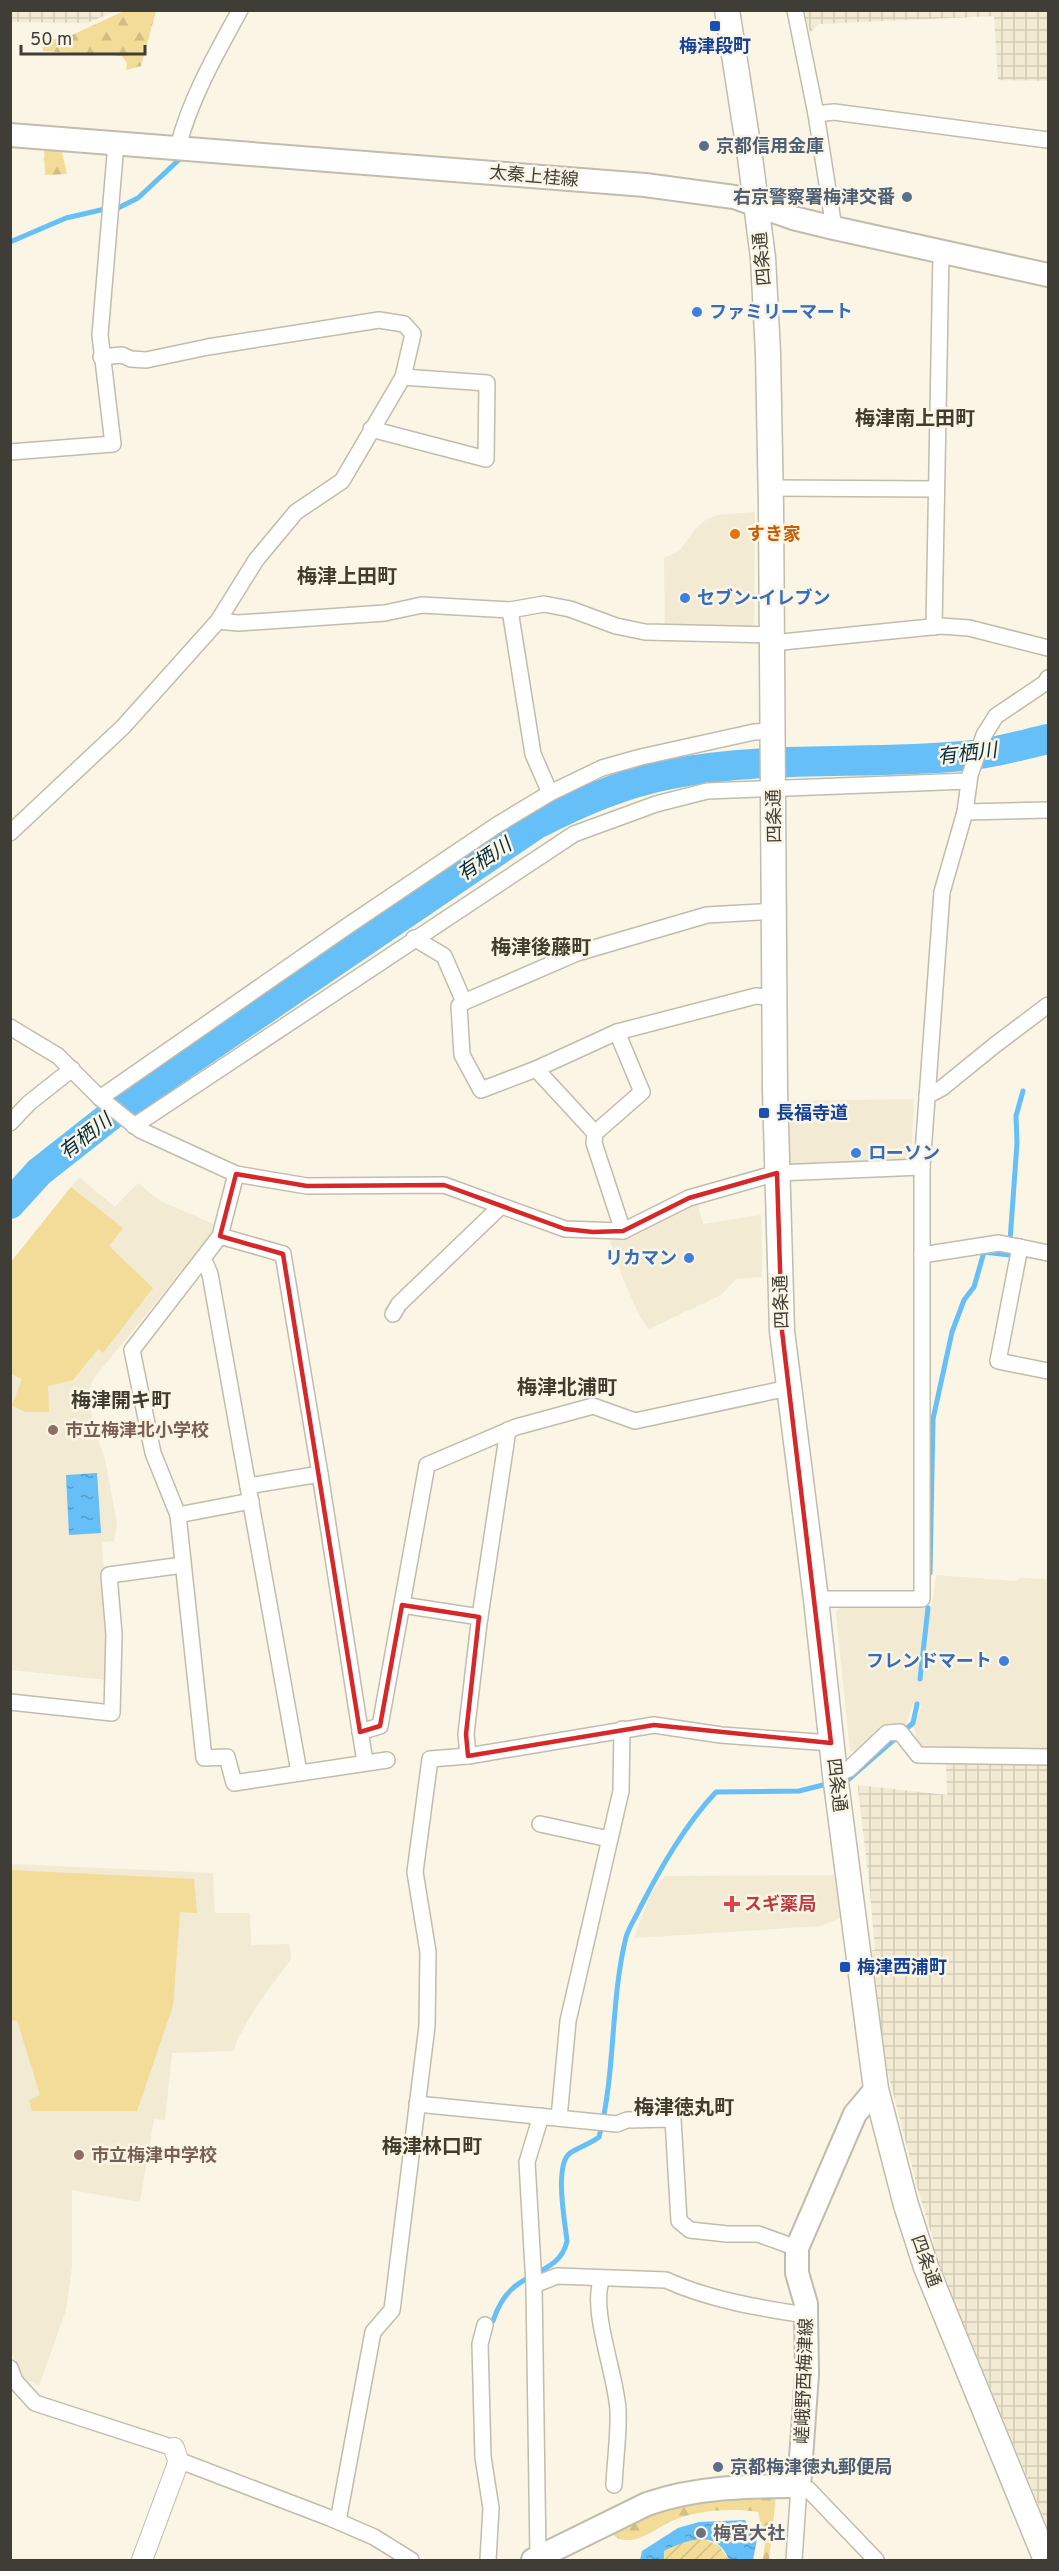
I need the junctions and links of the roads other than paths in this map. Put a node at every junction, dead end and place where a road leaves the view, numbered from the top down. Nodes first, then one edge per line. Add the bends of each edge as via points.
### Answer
1 (240, 10) edge
2 (727, 10) edge
3 (795, 10) edge
4 (816, 114) junction
5 (10, 135) edge
6 (1048, 140) edge
7 (116, 143) junction
8 (178, 147) junction
9 (756, 204) junction
10 (834, 228) junction
11 (941, 253) junction
12 (1048, 275) edge
13 (102, 357) junction
14 (403, 377) junction
15 (371, 429) junction
16 (10, 452) edge
17 (771, 488) junction
18 (935, 489) junction
19 (510, 610) junction
20 (218, 621) junction
21 (934, 627) junction
22 (772, 639) junction
23 (1048, 648) edge
24 (1048, 678) edge
25 (773, 737) junction
26 (969, 778) junction
27 (773, 784) junction
28 (550, 793) junction
29 (1048, 810) edge
30 (964, 812) junction
31 (10, 833) edge
32 (775, 911) junction
33 (414, 938) junction
34 (776, 998) junction
35 (464, 1002) junction
36 (1048, 1005) edge
37 (10, 1027) edge
38 (617, 1032) junction
39 (72, 1069) junction
40 (536, 1069) junction
41 (927, 1096) junction
42 (103, 1101) junction
43 (10, 1123) edge
44 (132, 1124) junction
45 (595, 1133) junction
46 (921, 1167) junction
47 (777, 1173) junction
48 (236, 1174) junction
49 (500, 1207) junction
50 (623, 1231) junction
51 (220, 1236) junction
52 (1020, 1247) junction
53 (1048, 1253) edge
54 (921, 1255) junction
55 (203, 1258) junction
56 (393, 1314) dead end
57 (1048, 1371) edge
58 (788, 1388) junction
59 (508, 1430) junction
60 (320, 1474) junction
61 (250, 1494) junction
62 (178, 1515) junction
63 (183, 1565) junction
64 (816, 1599) junction
65 (402, 1605) junction
66 (480, 1617) junction
67 (10, 1702) edge
68 (622, 1729) junction
69 (360, 1732) junction
70 (831, 1743) junction
71 (468, 1756) junction
72 (1048, 1757) edge
73 (387, 1760) dead end
74 (365, 1762) junction
75 (299, 1772) junction
76 (835, 1774) junction
77 (540, 1824) dead end
78 (609, 1839) junction
79 (876, 2089) junction
80 (417, 2104) junction
81 (541, 2116) junction
82 (559, 2118) junction
83 (797, 2248) junction
84 (603, 2279) junction
85 (534, 2286) junction
86 (806, 2315) junction
87 (485, 2325) dead end
88 (10, 2368) edge
89 (176, 2454) junction
90 (614, 2485) dead end
91 (799, 2486) junction
92 (338, 2521) junction
93 (535, 2559) edge
94 (142, 2560) edge
95 (411, 2560) edge
96 (488, 2560) edge
97 (794, 2560) edge
98 (876, 2560) edge
99 (1046, 2560) edge

1 - 8 street via 201,86
2 - 9 main road, 四条通
3 - 4 street
4 - 6 street via 834,112
4 - 10 street
5 - 7 main road, 太秦上桂線
7 - 8 main road, 太秦上桂線
7 - 13 street via 102,298
8 - 9 main road, 太秦上桂線 via 645,185 734,197
9 - 10 main road, 太秦上桂線
9 - 17 main road, 四条通 via 763,258
10 - 11 main road, 太秦上桂線
11 - 12 main road, 太秦上桂線
11 - 18 street
13 - 14 street via 122,355 146,360 379,320 404,324 413,334
13 - 16 street via 113,444
14 - 15 street
14 - 15 street via 487,383 486,459
15 - 20 street via 342,481 296,512 256,560
17 - 18 street
17 - 22 main road, 四条通
18 - 21 street
19 - 20 street via 422,605 385,613
19 - 22 street via 544,604 616,626 660,634
19 - 28 street via 533,754
20 - 31 street via 123,727
21 - 22 street
21 - 23 street via 969,628
22 - 25 main road, 四条通
24 - 26 street via 996,716 984,735
25 - 27 main road, 四条通
25 - 28 street via 754,732 641,757 602,768
26 - 27 street
26 - 30 street
27 - 32 main road, 四条通
27 - 33 street via 707,791 656,804 574,834
28 - 42 street via 342,923
29 - 30 street
30 - 41 street via 942,892
32 - 34 main road, 四条通
32 - 35 street via 707,915 686,921 577,953
33 - 35 street via 444,956
33 - 44 street
34 - 38 street via 756,996
34 - 47 main road, 四条通
35 - 40 street via 459,1006 462,1055 481,1090
36 - 41 street
37 - 39 street
38 - 40 street
38 - 45 street via 642,1092
39 - 42 street
39 - 43 street
40 - 45 street
41 - 46 street
42 - 44 street
44 - 48 street
45 - 50 street via 594,1143
46 - 47 street
46 - 54 street
47 - 50 street via 688,1198
47 - 58 main road, 四条通 via 782,1331
48 - 49 street via 308,1186 444,1185
48 - 51 street
49 - 50 street via 565,1229
49 - 56 street
51 - 55 street
51 - 60 street via 283,1254
52 - 53 street
52 - 54 street via 999,1243
52 - 57 street via 998,1361
54 - 64 street via 922,1599
55 - 61 street via 210,1274
55 - 62 street via 132,1350 153,1453
58 - 59 street via 635,1421 593,1406
58 - 64 main road, 四条通
59 - 65 street via 427,1465
59 - 66 street
60 - 61 street
60 - 69 street
61 - 62 street
61 - 75 street
62 - 63 street
63 - 67 street via 110,1575 114,1634 112,1713
63 - 75 street via 204,1758 227,1757 234,1783
64 - 70 main road, 四条通
65 - 66 street
65 - 69 street via 380,1726
66 - 71 street via 466,1734
68 - 70 street via 654,1725 721,1735
68 - 71 street
68 - 78 street via 621,1791
69 - 74 street
70 - 76 main road, 四条通
71 - 80 street via 430,1759 415,1872 428,1952 427,2026
72 - 76 street via 918,1755 900,1732 894,1732 887,1733 849,1769
73 - 74 street
74 - 75 street
76 - 79 main road, 四条通
77 - 78 street
78 - 82 street via 568,2021
79 - 83 main road, 嵯峨野西梅津線 via 855,2114
79 - 99 main road, 四条通 via 926,2267
80 - 81 street
80 - 92 street via 392,2310 373,2332
81 - 82 street
81 - 85 street via 527,2162
82 - 83 street via 616,2124 672,2118 679,2221 690,2230 758,2234
83 - 86 main road, 嵯峨野西梅津線 via 797,2273
84 - 85 street via 557,2276
84 - 86 street via 666,2280 757,2308
84 - 90 street via 599,2288 603,2335 618,2411
85 - 93 street
86 - 91 main road, 嵯峨野西梅津線 via 807,2374
87 - 96 street via 480,2344 483,2457 490,2508
88 - 89 street via 35,2403
89 - 92 street
89 - 94 street
91 - 93 main road via 713,2490 665,2498
91 - 97 street
91 - 98 street via 808,2489
92 - 95 street

